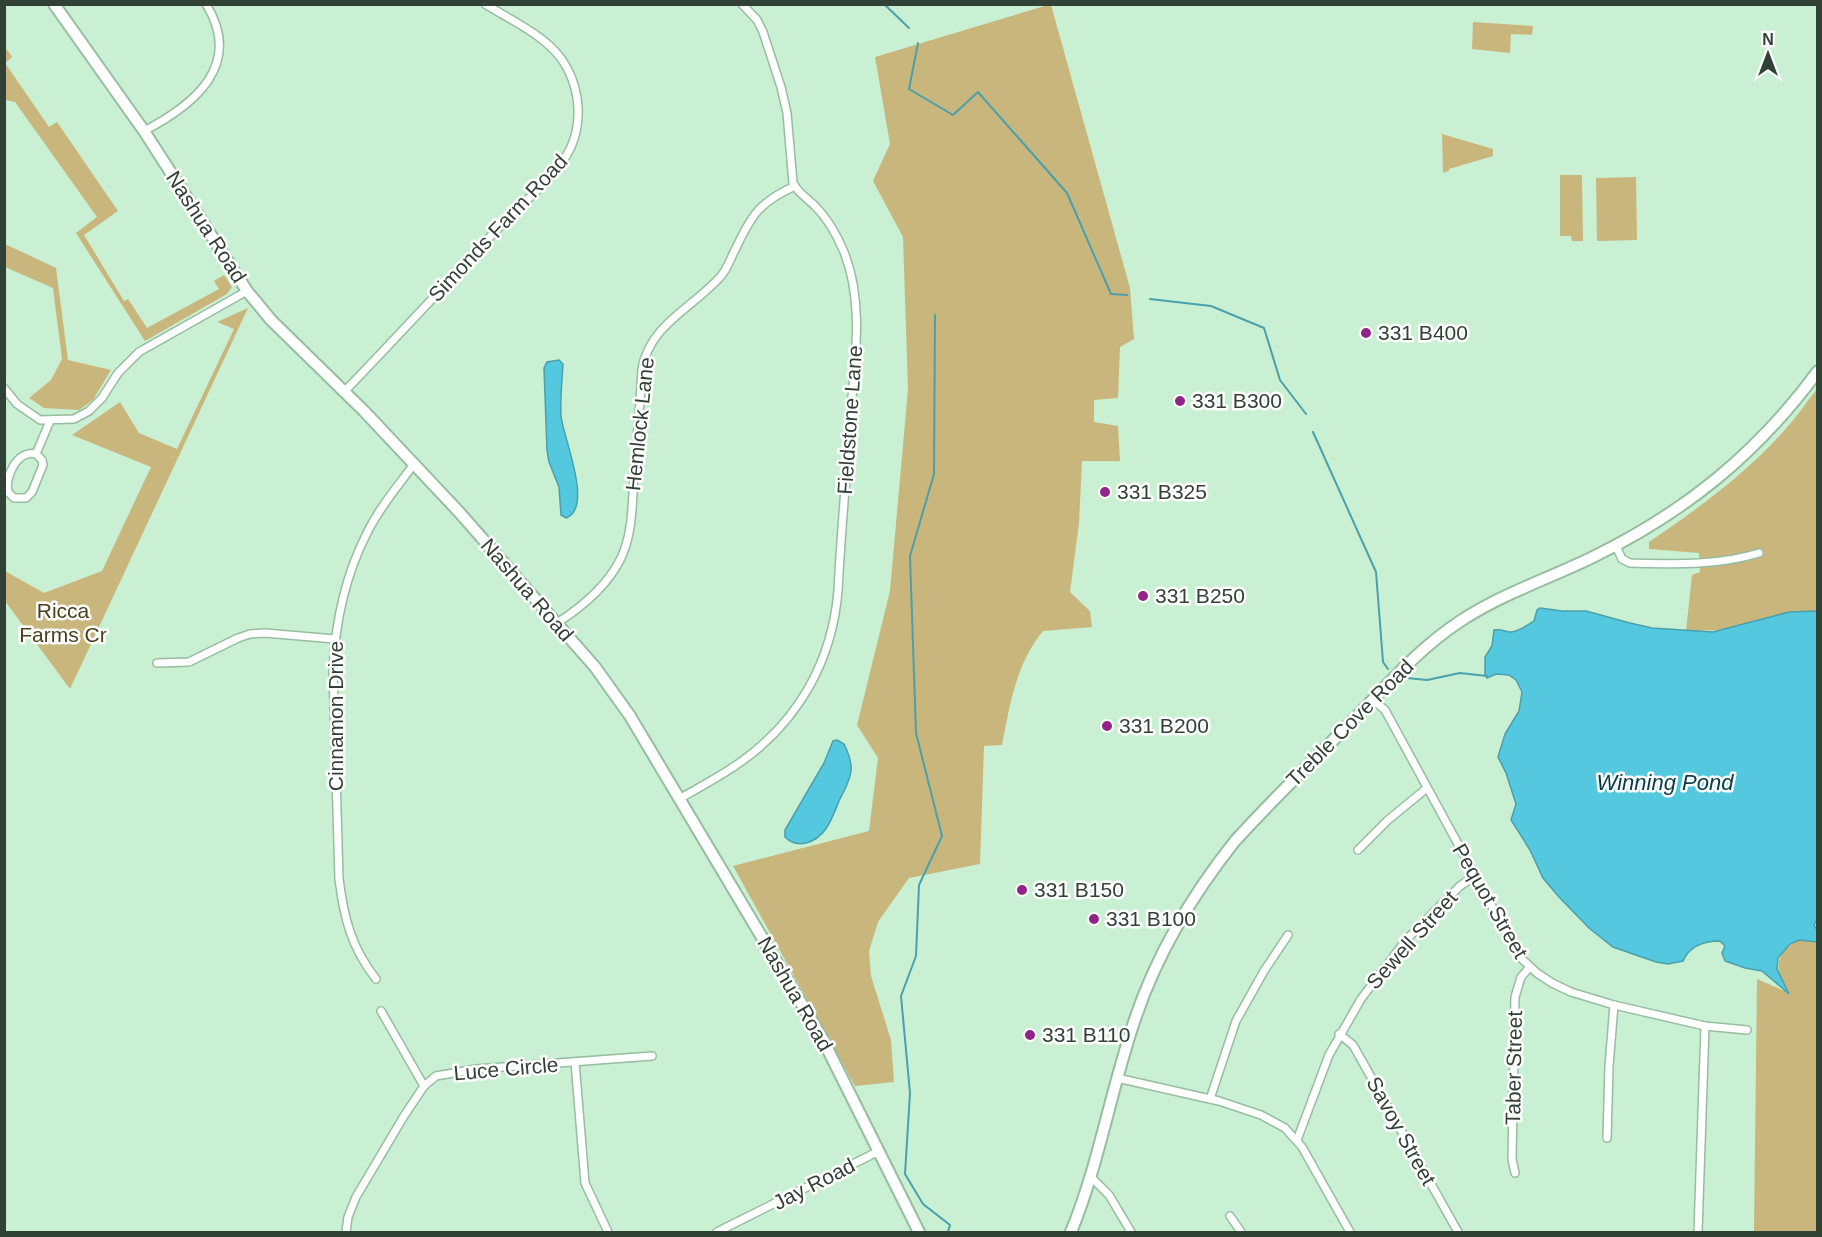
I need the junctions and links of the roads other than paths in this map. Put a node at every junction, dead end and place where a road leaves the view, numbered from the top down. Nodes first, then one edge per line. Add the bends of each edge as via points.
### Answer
1 (54, 4) edge
2 (206, 4) edge
3 (484, 4) edge
4 (742, 4) edge
5 (144, 131) junction
6 (795, 186) junction
7 (247, 291) junction
8 (1818, 371) edge
9 (4, 388) edge
10 (344, 392) junction
11 (50, 421) junction
12 (36, 454) junction
13 (414, 464) junction
14 (1616, 546) junction
15 (1759, 553) dead end
16 (557, 623) junction
17 (335, 639) junction
18 (157, 663) dead end
19 (1373, 700) junction
20 (1427, 788) junction
21 (680, 799) junction
22 (1358, 850) dead end
23 (1475, 876) junction
24 (1288, 935) dead end
25 (1530, 967) junction
26 (376, 979) dead end
27 (1614, 1005) junction
28 (381, 1011) dead end
29 (1705, 1026) junction
30 (1747, 1030) dead end
31 (1340, 1034) junction
32 (652, 1056) dead end
33 (575, 1062) junction
34 (1117, 1078) junction
35 (424, 1086) junction
36 (1210, 1099) junction
37 (1607, 1138) dead end
38 (1297, 1140) junction
39 (879, 1151) junction
40 (1515, 1173) dead end
41 (1090, 1176) junction
42 (1230, 1216) dead end
43 (718, 1232) edge
44 (346, 1233) edge
45 (608, 1233) edge
46 (919, 1233) edge
47 (1071, 1233) edge
48 (1131, 1233) edge
49 (1241, 1233) edge
50 (1350, 1233) edge
51 (1458, 1233) edge
52 (1698, 1233) edge

1 - 5 main road, Nashua Road
2 - 5 street via 219,39 218,59 211,78 194,99
3 - 10 street, Simonds Farm Road via 537,37 564,62 577,98 574,139 547,181
4 - 6 street via 763,32 781,87
5 - 7 main road, Nashua Road
6 - 16 street, Hemlock Lane via 756,211 723,274 652,340 642,369 625,550 605,582
6 - 21 street, Fieldstone Lane via 823,215 842,247 856,310 834,622 816,677 778,730 741,762
7 - 10 main road, Nashua Road
7 - 11 street via 139,352 89,411 74,419
8 - 14 main road, Treble Cove Road via 1775,425 1730,469 1669,516
9 - 11 street via 31,415
10 - 13 main road, Nashua Road
11 - 12 street
12 - 12 street via 27,453 17,461 6,484 14,498 22,500 32,492 43,469
13 - 16 main road, Nashua Road
13 - 17 street, Cinnamon Drive via 367,532 351,571
14 - 15 street via 1622,559 1630,562 1702,563
14 - 19 main road, Treble Cove Road via 1511,592 1468,616 1428,646
16 - 21 main road, Nashua Road via 607,682
17 - 18 street via 250,634 189,662
17 - 26 street, Cinnamon Drive via 333,683 342,905 355,947
19 - 20 street, Pequot Street via 1385,710
19 - 34 main road, Treble Cove Road via 1247,828 1208,877 1156,964
20 - 22 street via 1388,819
20 - 23 street, Pequot Street
21 - 39 main road, Nashua Road via 822,1038
23 - 25 street, Pequot Street via 1513,945
23 - 31 street, Sewell Street via 1406,940 1372,983
24 - 36 street via 1236,1021
25 - 27 street, Pequot Street via 1561,987
25 - 40 street, Taber Street via 1521,977 1515,997
27 - 29 street, Pequot Street
27 - 37 street
28 - 35 street
29 - 30 street, Pequot Street
29 - 52 street
31 - 38 street, Sewell Street
31 - 51 street, Savoy Street via 1353,1045
32 - 33 street, Luce Circle
33 - 35 street, Luce Circle via 466,1071 436,1076
33 - 45 street via 585,1183
34 - 36 street
34 - 41 main road, Treble Cove Road
35 - 44 street, Luce Circle via 356,1197
36 - 38 street via 1270,1119
38 - 50 street
39 - 43 street, Jay Road
39 - 46 main road, Nashua Road
41 - 47 main road, Treble Cove Road
41 - 48 street via 1109,1195
42 - 49 street

